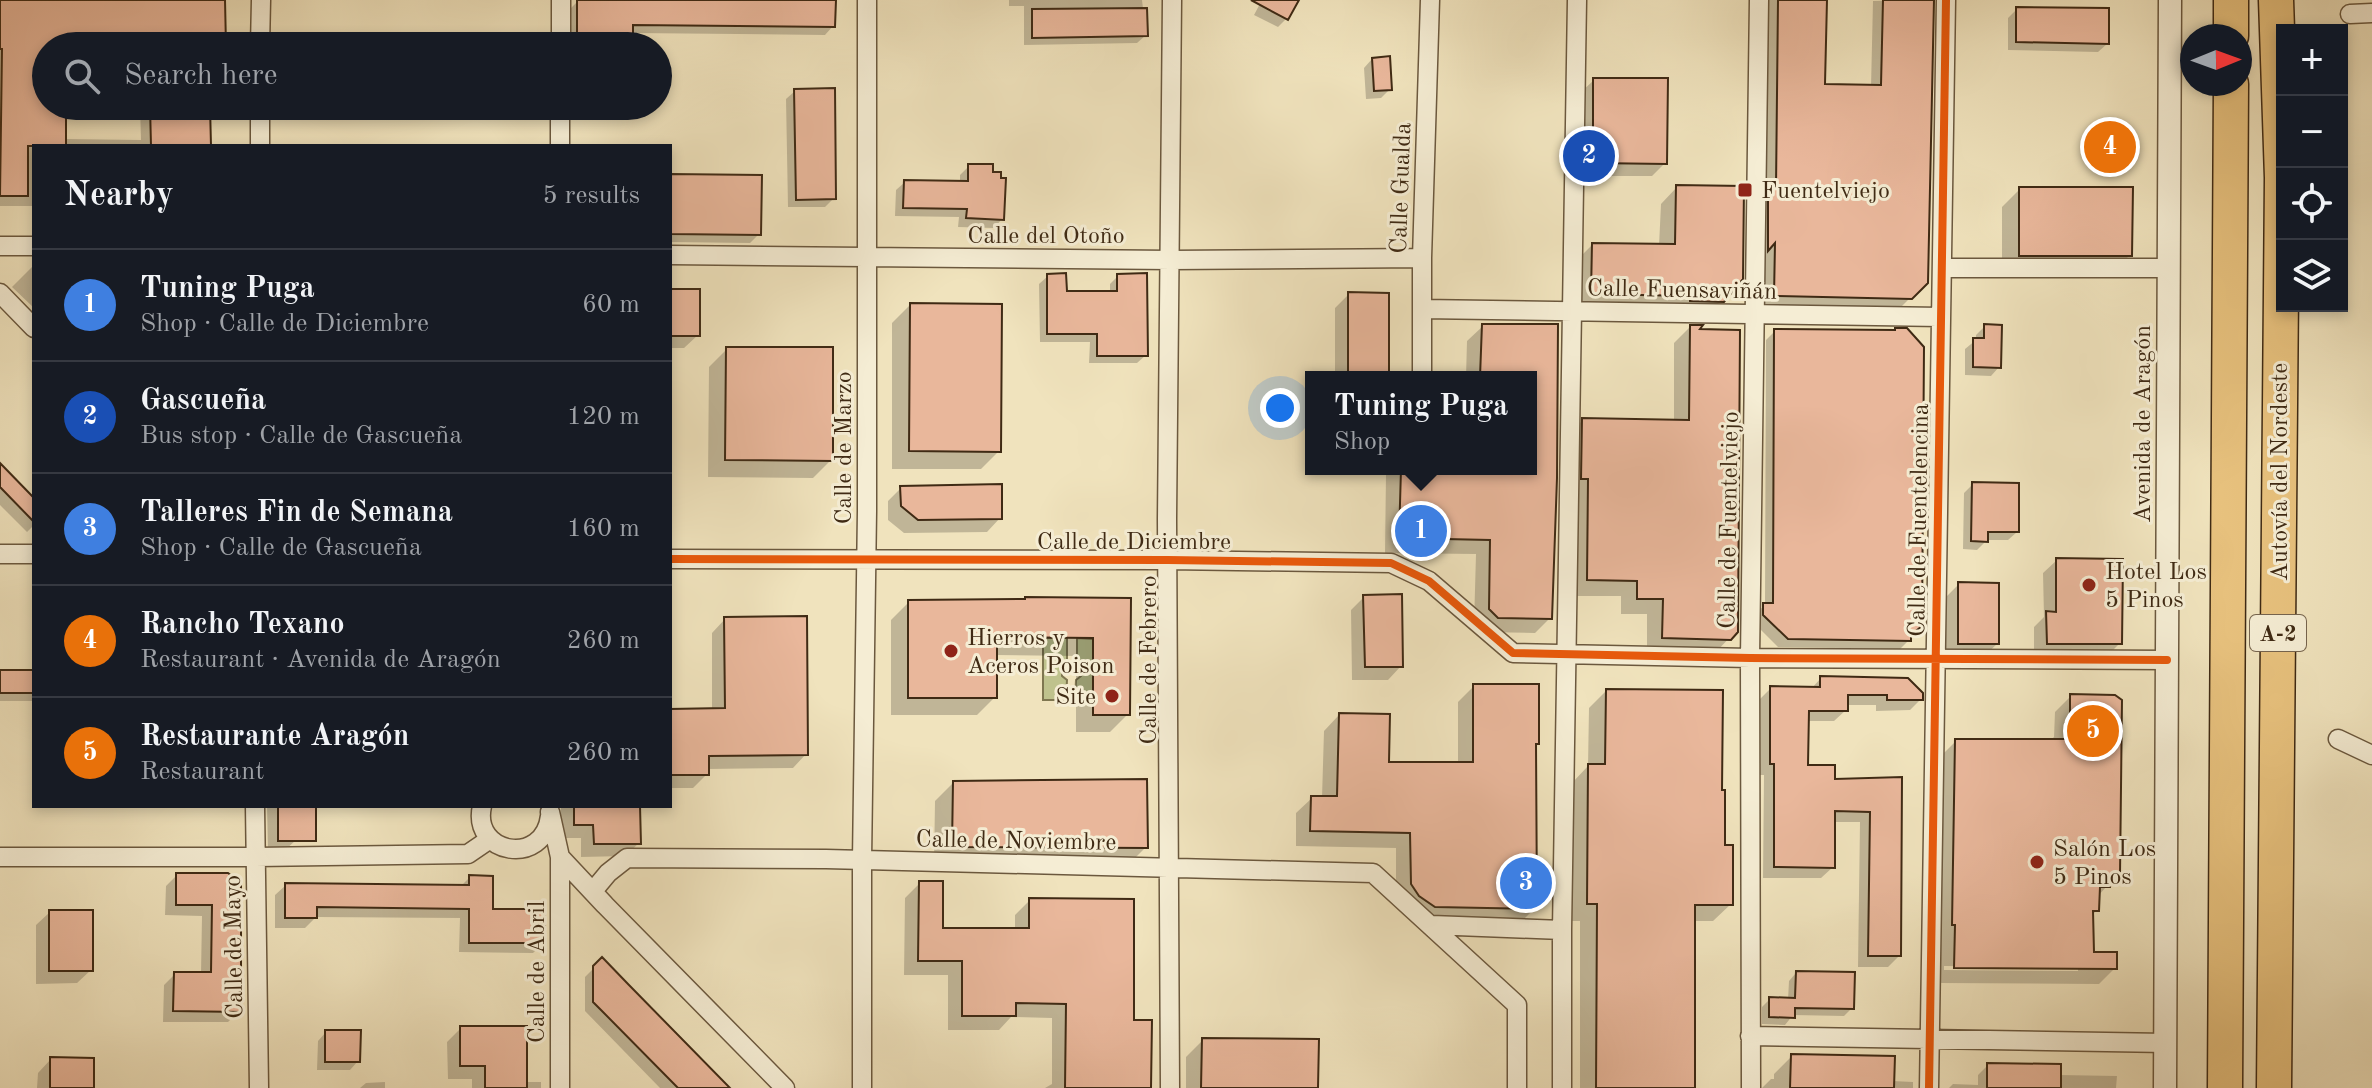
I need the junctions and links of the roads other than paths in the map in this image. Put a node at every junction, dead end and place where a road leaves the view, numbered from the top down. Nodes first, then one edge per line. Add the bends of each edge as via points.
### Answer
1 (261, 0) edge
2 (561, 0) edge
3 (867, 0) edge
4 (1172, 0) edge
5 (1430, 0) edge
6 (1577, 0) edge
7 (1759, 0) edge
8 (1946, 0) edge
9 (2170, 0) edge
10 (2231, 0) edge
11 (2276, 0) edge
12 (2292, 0) edge
13 (2372, 13) edge
14 (2350, 14) dead end
15 (2231, 24) edge
16 (2292, 24) edge
17 (260, 32) edge
18 (561, 32) edge
19 (2231, 96) edge
20 (260, 120) edge
21 (560, 120) edge
22 (260, 144) edge
23 (560, 144) edge
24 (2282, 168) edge
25 (2281, 240) edge
26 (0, 246) edge
27 (32, 246) edge
28 (672, 255) edge
29 (868, 258) junction
30 (1422, 258) junction
31 (1171, 260) junction
32 (1942, 268) junction
33 (2169, 268) junction
34 (0, 293) edge
35 (1422, 309) junction
36 (1572, 310) junction
37 (1755, 315) junction
38 (1941, 317) junction
39 (32, 326) edge
40 (1422, 371) edge
41 (0, 554) edge
42 (32, 554) edge
43 (672, 559) edge
44 (866, 560) junction
45 (1168, 560) junction
46 (1567, 655) junction
47 (1750, 658) junction
48 (1936, 659) junction
49 (2167, 660) junction
50 (2338, 739) dead end
51 (2372, 755) edge
52 (255, 808) edge
53 (478, 809) edge
54 (550, 809) edge
55 (490, 839) junction
56 (519, 850) junction
57 (0, 857) edge
58 (256, 857) junction
59 (560, 857) junction
60 (862, 860) junction
61 (1169, 868) junction
62 (593, 891) junction
63 (1431, 925) junction
64 (1562, 930) junction
65 (1750, 1036) junction
66 (1929, 1039) junction
67 (2166, 1043) junction
68 (259, 1088) edge
69 (560, 1088) edge
70 (785, 1088) edge
71 (862, 1088) edge
72 (1170, 1088) edge
73 (1517, 1088) edge
74 (1562, 1088) edge
75 (1751, 1088) edge
76 (1929, 1088) edge
77 (2165, 1088) edge
78 (2225, 1088) edge
79 (2274, 1088) edge

1 - 17 street
2 - 18 street
3 - 29 street, Calle de Marzo
4 - 31 street, Calle de Febrero
5 - 30 street, Calle Gualda
6 - 36 street
7 - 37 street, Calle de Fuentelviejo
8 - 32 street, Calle de Fuentelencina
9 - 33 street, Avenida de Aragón
10 - 15 highway
11 - 24 highway, Autovía del Nordeste / A-2
12 - 16 highway
13 - 14 street
19 - 78 highway, Autovía del Nordeste / A-2
20 - 22 street
21 - 23 street
25 - 79 highway, Autovía del Nordeste / A-2
26 - 27 street
28 - 29 street, Calle del Otoño
29 - 31 street, Calle del Otoño
29 - 44 street, Calle de Marzo
30 - 31 street, Calle del Otoño
30 - 35 street, Calle Gualda
31 - 45 street, Calle de Febrero
32 - 33 street
32 - 38 street, Calle de Fuentelencina
33 - 49 street, Avenida de Aragón
34 - 39 street
35 - 36 street, Calle Fuensaviñán
35 - 40 street, Calle Gualda
36 - 37 street, Calle Fuensaviñán
36 - 46 street
37 - 38 street, Calle Fuensaviñán
37 - 47 street, Calle de Fuentelviejo
38 - 48 street, Calle de Fuentelencina
41 - 42 street
43 - 44 street, Calle de Diciembre
44 - 45 street, Calle de Diciembre
44 - 60 street, Calle de Marzo
45 - 46 street, Calle de Diciembre via 1391,563 1429,581 1513,653
45 - 61 street, Calle de Febrero
46 - 47 street, Calle de Diciembre
46 - 64 street
47 - 48 street, Calle de Diciembre
47 - 65 street, Calle de Fuentelviejo
48 - 49 street, Calle de Diciembre
48 - 66 street, Calle de Fuentelencina
49 - 67 street, Avenida de Aragón
50 - 51 street
52 - 58 street, Calle de Mayo
53 - 55 street
54 - 56 street via 542,837
54 - 59 street, Calle de Abril
55 - 56 street
55 - 58 street via 468,854
56 - 59 street
57 - 58 street
58 - 68 street, Calle de Mayo
59 - 62 street
59 - 69 street, Calle de Abril
60 - 61 street, Calle de Noviembre
60 - 62 street, Calle de Noviembre via 627,858
60 - 71 street, Calle de Marzo
61 - 63 street, Calle de Noviembre via 1373,873
61 - 72 street, Calle de Febrero
62 - 70 street
63 - 64 street
63 - 73 street, Calle de Noviembre via 1517,1005
64 - 74 street
65 - 66 street
65 - 75 street, Calle de Fuentelviejo
66 - 67 street
66 - 76 street, Calle de Fuentelencina
67 - 77 street, Avenida de Aragón

